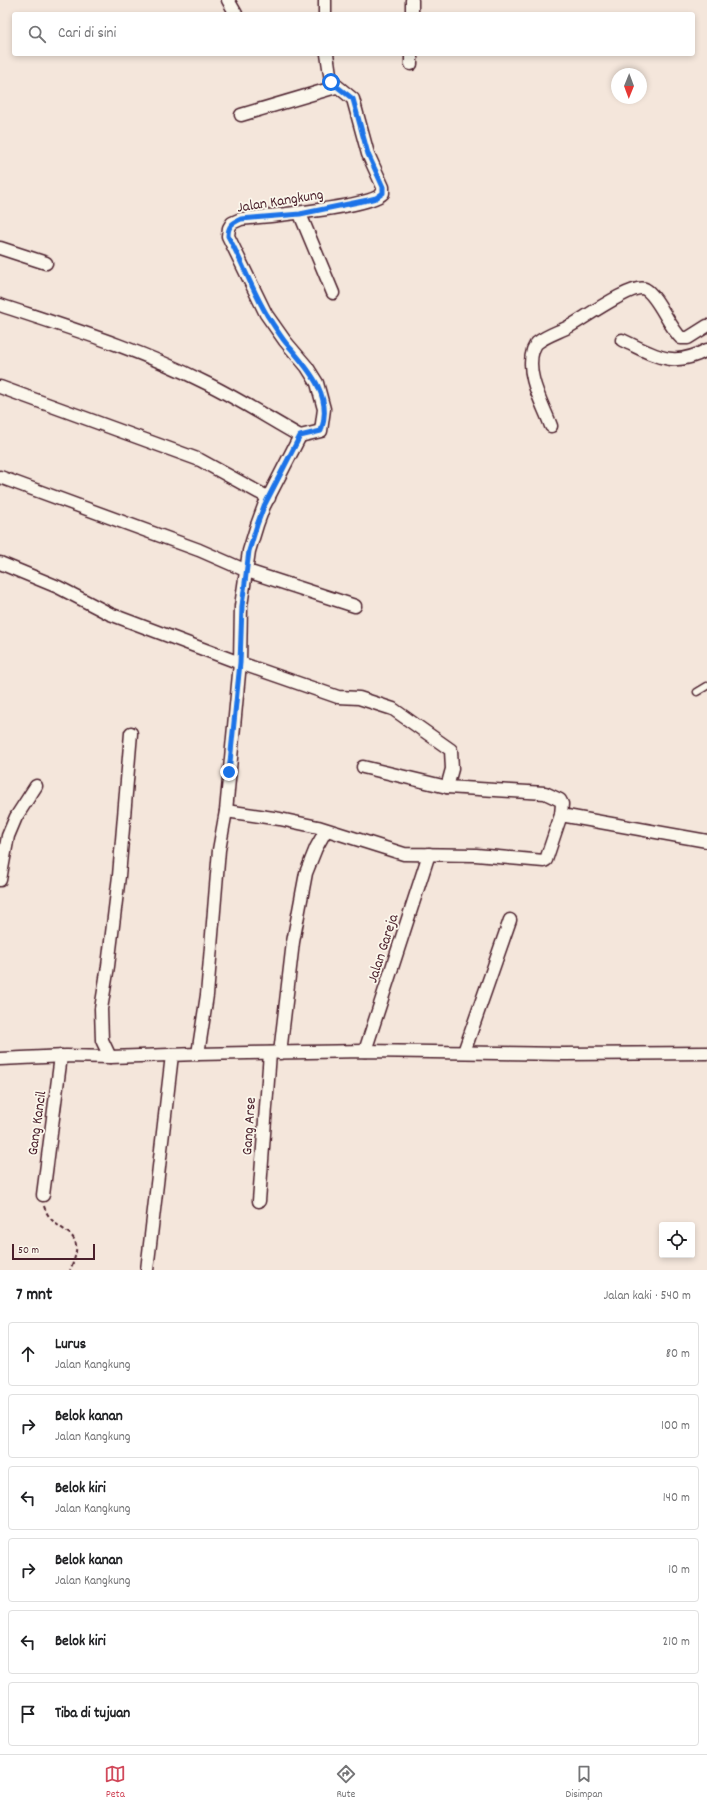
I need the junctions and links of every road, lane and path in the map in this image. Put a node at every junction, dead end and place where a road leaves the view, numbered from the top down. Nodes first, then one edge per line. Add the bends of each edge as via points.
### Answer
1 (228, 0) edge
2 (325, 0) edge
3 (412, 0) edge
4 (235, 12) edge
5 (325, 12) edge
6 (412, 12) edge
7 (327, 56) edge
8 (336, 87) junction
9 (241, 115) dead end
10 (300, 214) junction
11 (0, 248) edge
12 (46, 263) dead end
13 (333, 293) dead end
14 (0, 305) edge
15 (707, 326) edge
16 (622, 340) dead end
17 (707, 350) edge
18 (0, 387) edge
19 (551, 426) dead end
20 (300, 436) junction
21 (0, 477) edge
22 (269, 498) junction
23 (0, 563) edge
24 (247, 571) junction
25 (355, 606) dead end
26 (240, 663) junction
27 (707, 686) edge
28 (697, 692) dead end
29 (132, 733) dead end
30 (363, 767) dead end
31 (36, 786) dead end
32 (447, 787) junction
33 (226, 811) junction
34 (562, 814) junction
35 (326, 830) junction
36 (707, 841) edge
37 (429, 854) junction
38 (0, 880) edge
39 (510, 920) dead end
40 (365, 1051) junction
41 (464, 1052) junction
42 (275, 1053) junction
43 (707, 1053) edge
44 (198, 1054) junction
45 (172, 1055) junction
46 (61, 1056) junction
47 (110, 1057) junction
48 (0, 1059) edge
49 (43, 1195) joint
50 (259, 1201) dead end
51 (70, 1270) edge
52 (146, 1270) edge

1 - 4 street
2 - 5 street
3 - 6 street
7 - 8 street via 330,79
8 - 9 street
8 - 10 street, Jalan Kangkung via 353,99 368,154 383,193 376,198
10 - 13 street
10 - 20 street, Jalan Kangkung via 241,219 232,223 228,232 266,314 306,367 321,392 324,409 321,431
11 - 12 street
14 - 20 street via 82,332 197,379
15 - 19 street via 688,338 681,338 653,296 646,289 640,288 546,337 537,343 534,349 532,375
16 - 17 street via 668,360 688,359
18 - 22 street via 200,460
20 - 22 street
21 - 24 street via 199,550
22 - 24 street via 249,551
23 - 26 street via 58,587 110,614
24 - 25 street
24 - 26 street via 242,606
26 - 32 street via 338,697 359,698 393,709 451,750 452,769
26 - 33 street
27 - 28 lane
29 - 47 street via 118,883 101,1009 102,1040
30 - 32 street
31 - 38 street via 16,817 8,836
32 - 34 street via 545,793 560,800
33 - 35 street via 280,819
33 - 44 street via 207,995
34 - 36 street
34 - 37 street via 544,861
35 - 37 street via 392,852
35 - 42 street, Gang Arse via 306,872
37 - 40 street, Jalan Gareja
39 - 41 street
40 - 41 street
40 - 42 street
41 - 43 street
42 - 44 street
42 - 50 street, Gang Arse
44 - 45 street
45 - 47 street
45 - 52 street
46 - 47 street
46 - 48 street
46 - 49 street, Gang Kancil
49 - 51 path via 49,1218 68,1231 75,1243 76,1255

